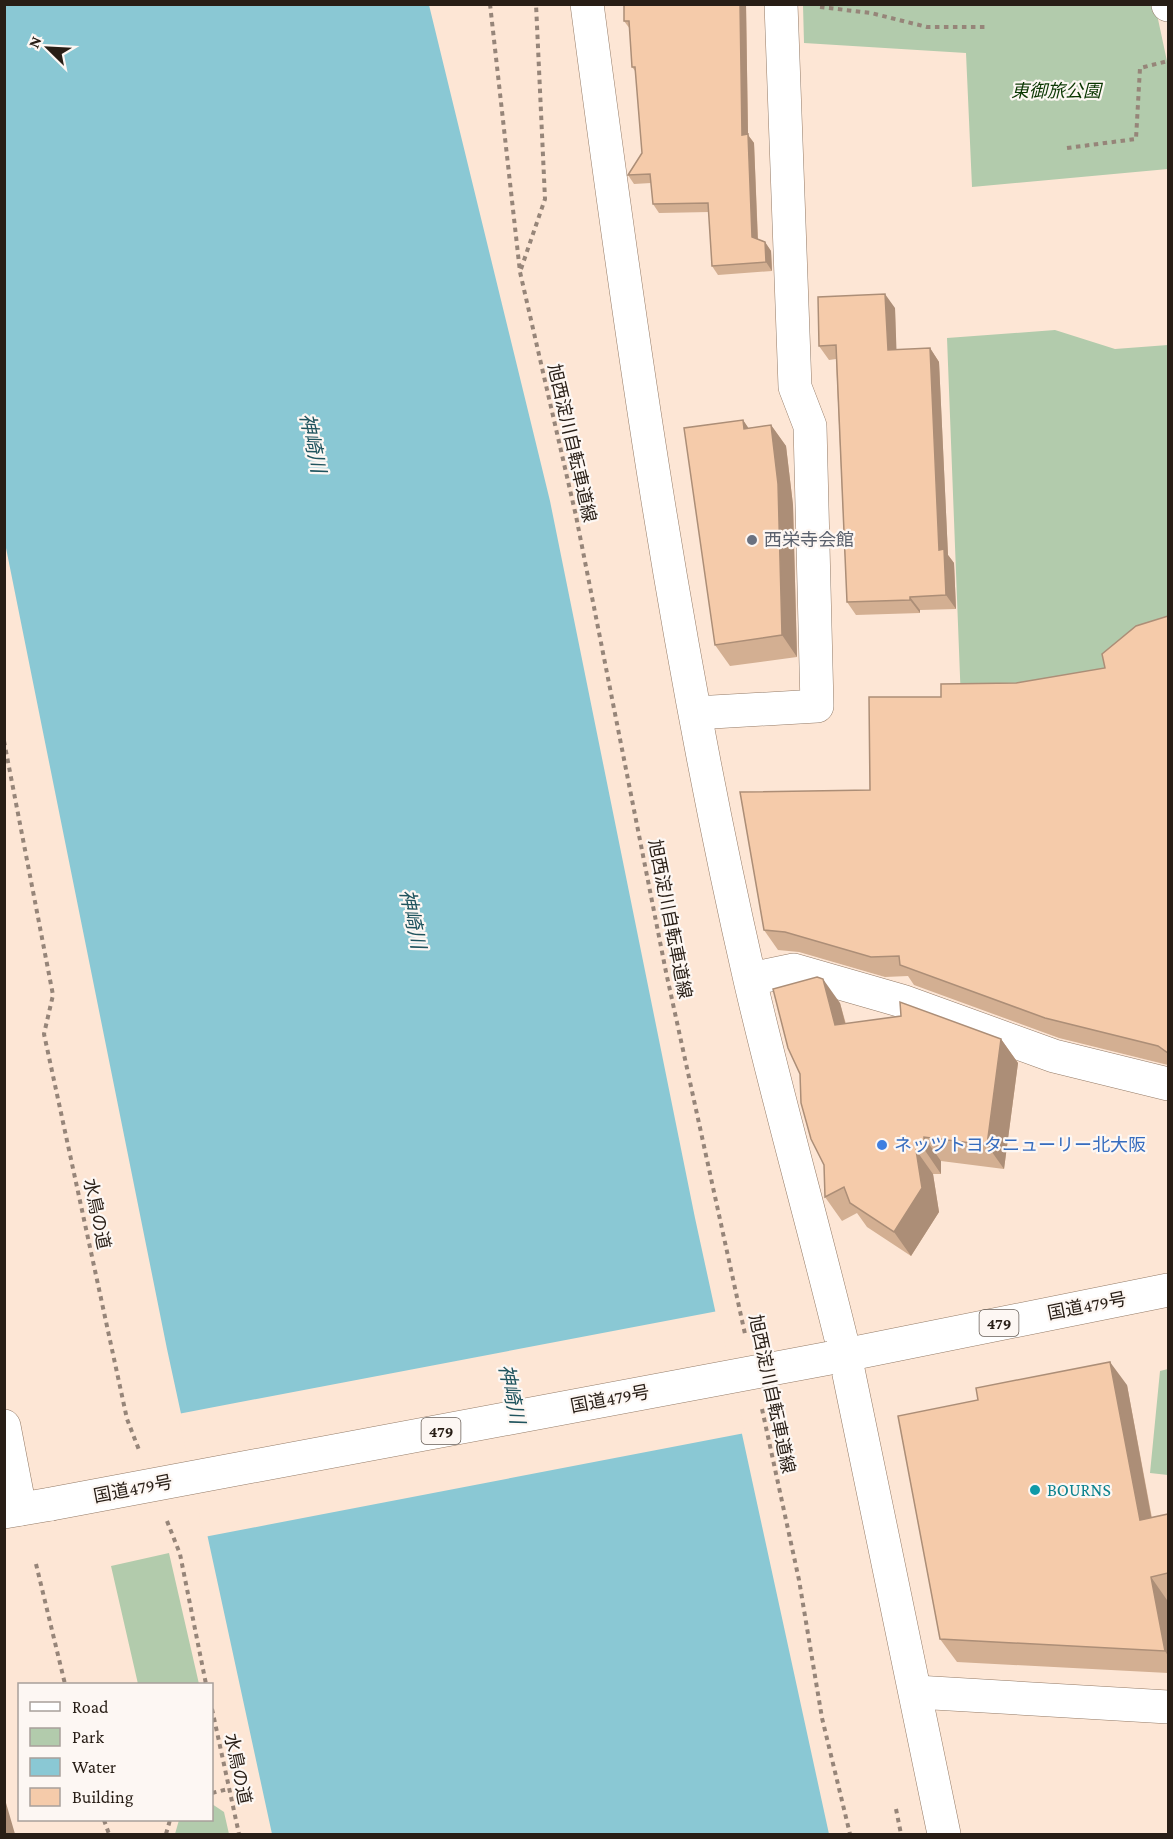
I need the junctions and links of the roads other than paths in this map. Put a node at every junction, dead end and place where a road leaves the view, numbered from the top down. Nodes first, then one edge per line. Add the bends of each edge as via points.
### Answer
1 (588, 4) edge
2 (781, 6) edge
3 (695, 713) junction
4 (750, 979) junction
5 (1168, 1084) edge
6 (1168, 1290) edge
7 (838, 1357) junction
8 (4, 1426) edge
9 (25, 1509) edge
10 (916, 1692) junction
11 (1168, 1707) edge
12 (944, 1834) edge

1 - 3 main road via 627,311
2 - 3 main road via 795,387 810,426 817,706
3 - 4 main road
4 - 5 main road via 794,970 902,1001 1054,1056
4 - 7 main road
6 - 7 main road, 国道479号 / 479
7 - 9 main road, 国道479号 / 479, bridge
7 - 10 main road
8 - 9 main road
10 - 11 main road
10 - 12 main road

